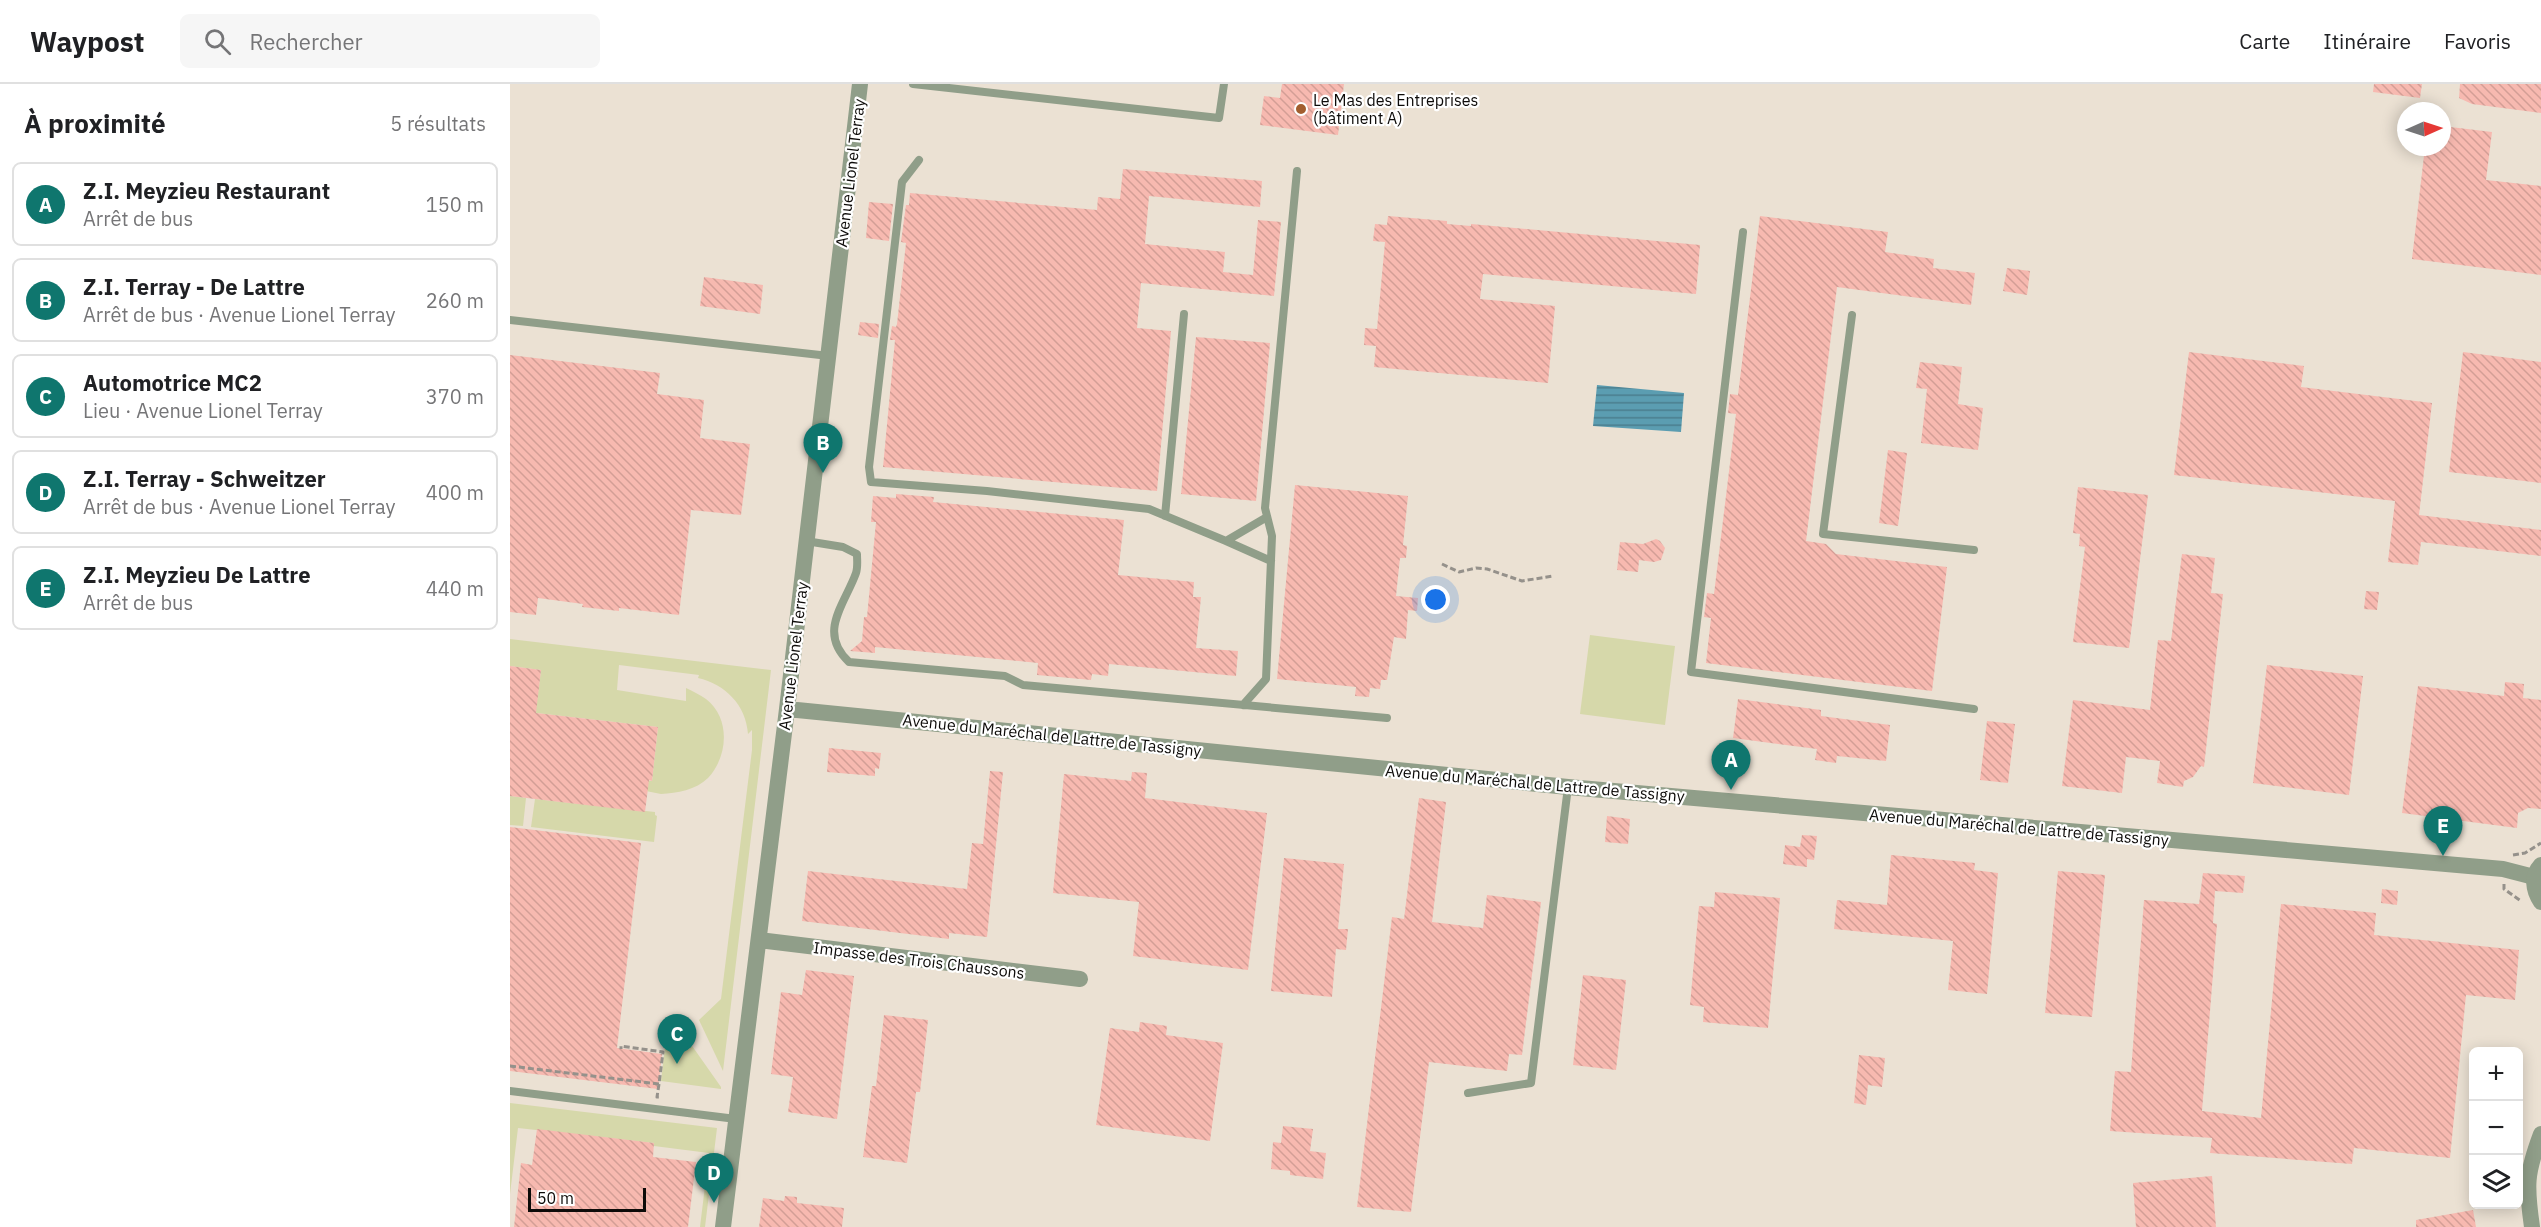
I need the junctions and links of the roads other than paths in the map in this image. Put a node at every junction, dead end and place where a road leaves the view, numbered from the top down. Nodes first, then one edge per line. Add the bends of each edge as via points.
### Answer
1 (860, 84) edge
2 (913, 84) edge
3 (1224, 84) edge
4 (919, 160) dead end
5 (1297, 171) dead end
6 (1743, 232) dead end
7 (1184, 314) dead end
8 (1852, 315) dead end
9 (510, 320) edge
10 (829, 356) junction
11 (1165, 516) junction
12 (1267, 517) junction
13 (806, 541) junction
14 (1226, 541) junction
15 (1974, 550) dead end
16 (1271, 561) junction
17 (1243, 705) junction
18 (787, 709) junction
19 (1974, 709) dead end
20 (1388, 718) dead end
21 (1568, 787) junction
22 (2538, 871) edge
23 (2541, 902) edge
24 (759, 940) junction
25 (1080, 979) dead end
26 (510, 1091) edge
27 (1468, 1093) dead end
28 (736, 1119) junction
29 (2541, 1134) edge
30 (723, 1227) edge
31 (2532, 1227) edge

1 - 10 street, Avenue Lionel Terray
2 - 3 lane via 1219,118
4 - 11 lane via 902,182 869,467 871,482 1115,505 1149,509
5 - 12 lane
6 - 19 lane via 1691,672
7 - 11 lane
8 - 15 lane via 1823,534
9 - 10 lane
10 - 13 street, Avenue Lionel Terray
11 - 14 lane
12 - 14 lane
12 - 16 lane via 1272,537
13 - 17 lane via 843,547 857,554 857,571 835,616 835,638 840,654 849,662 1005,676 1023,685
13 - 18 street, Avenue Lionel Terray
14 - 16 lane
16 - 17 lane via 1266,679
17 - 20 lane
18 - 21 street, Avenue du Maréchal de Lattre de Tassigny
18 - 24 street, Avenue Lionel Terray
21 - 22 street, Avenue du Maréchal de Lattre de Tassigny
21 - 27 lane via 1531,1083
22 - 23 street via 2534,887
24 - 25 street, Impasse des Trois Chaussons
24 - 28 street, Avenue Lionel Terray
26 - 28 lane
28 - 30 street, Avenue Lionel Terray
29 - 31 street via 2526,1188

